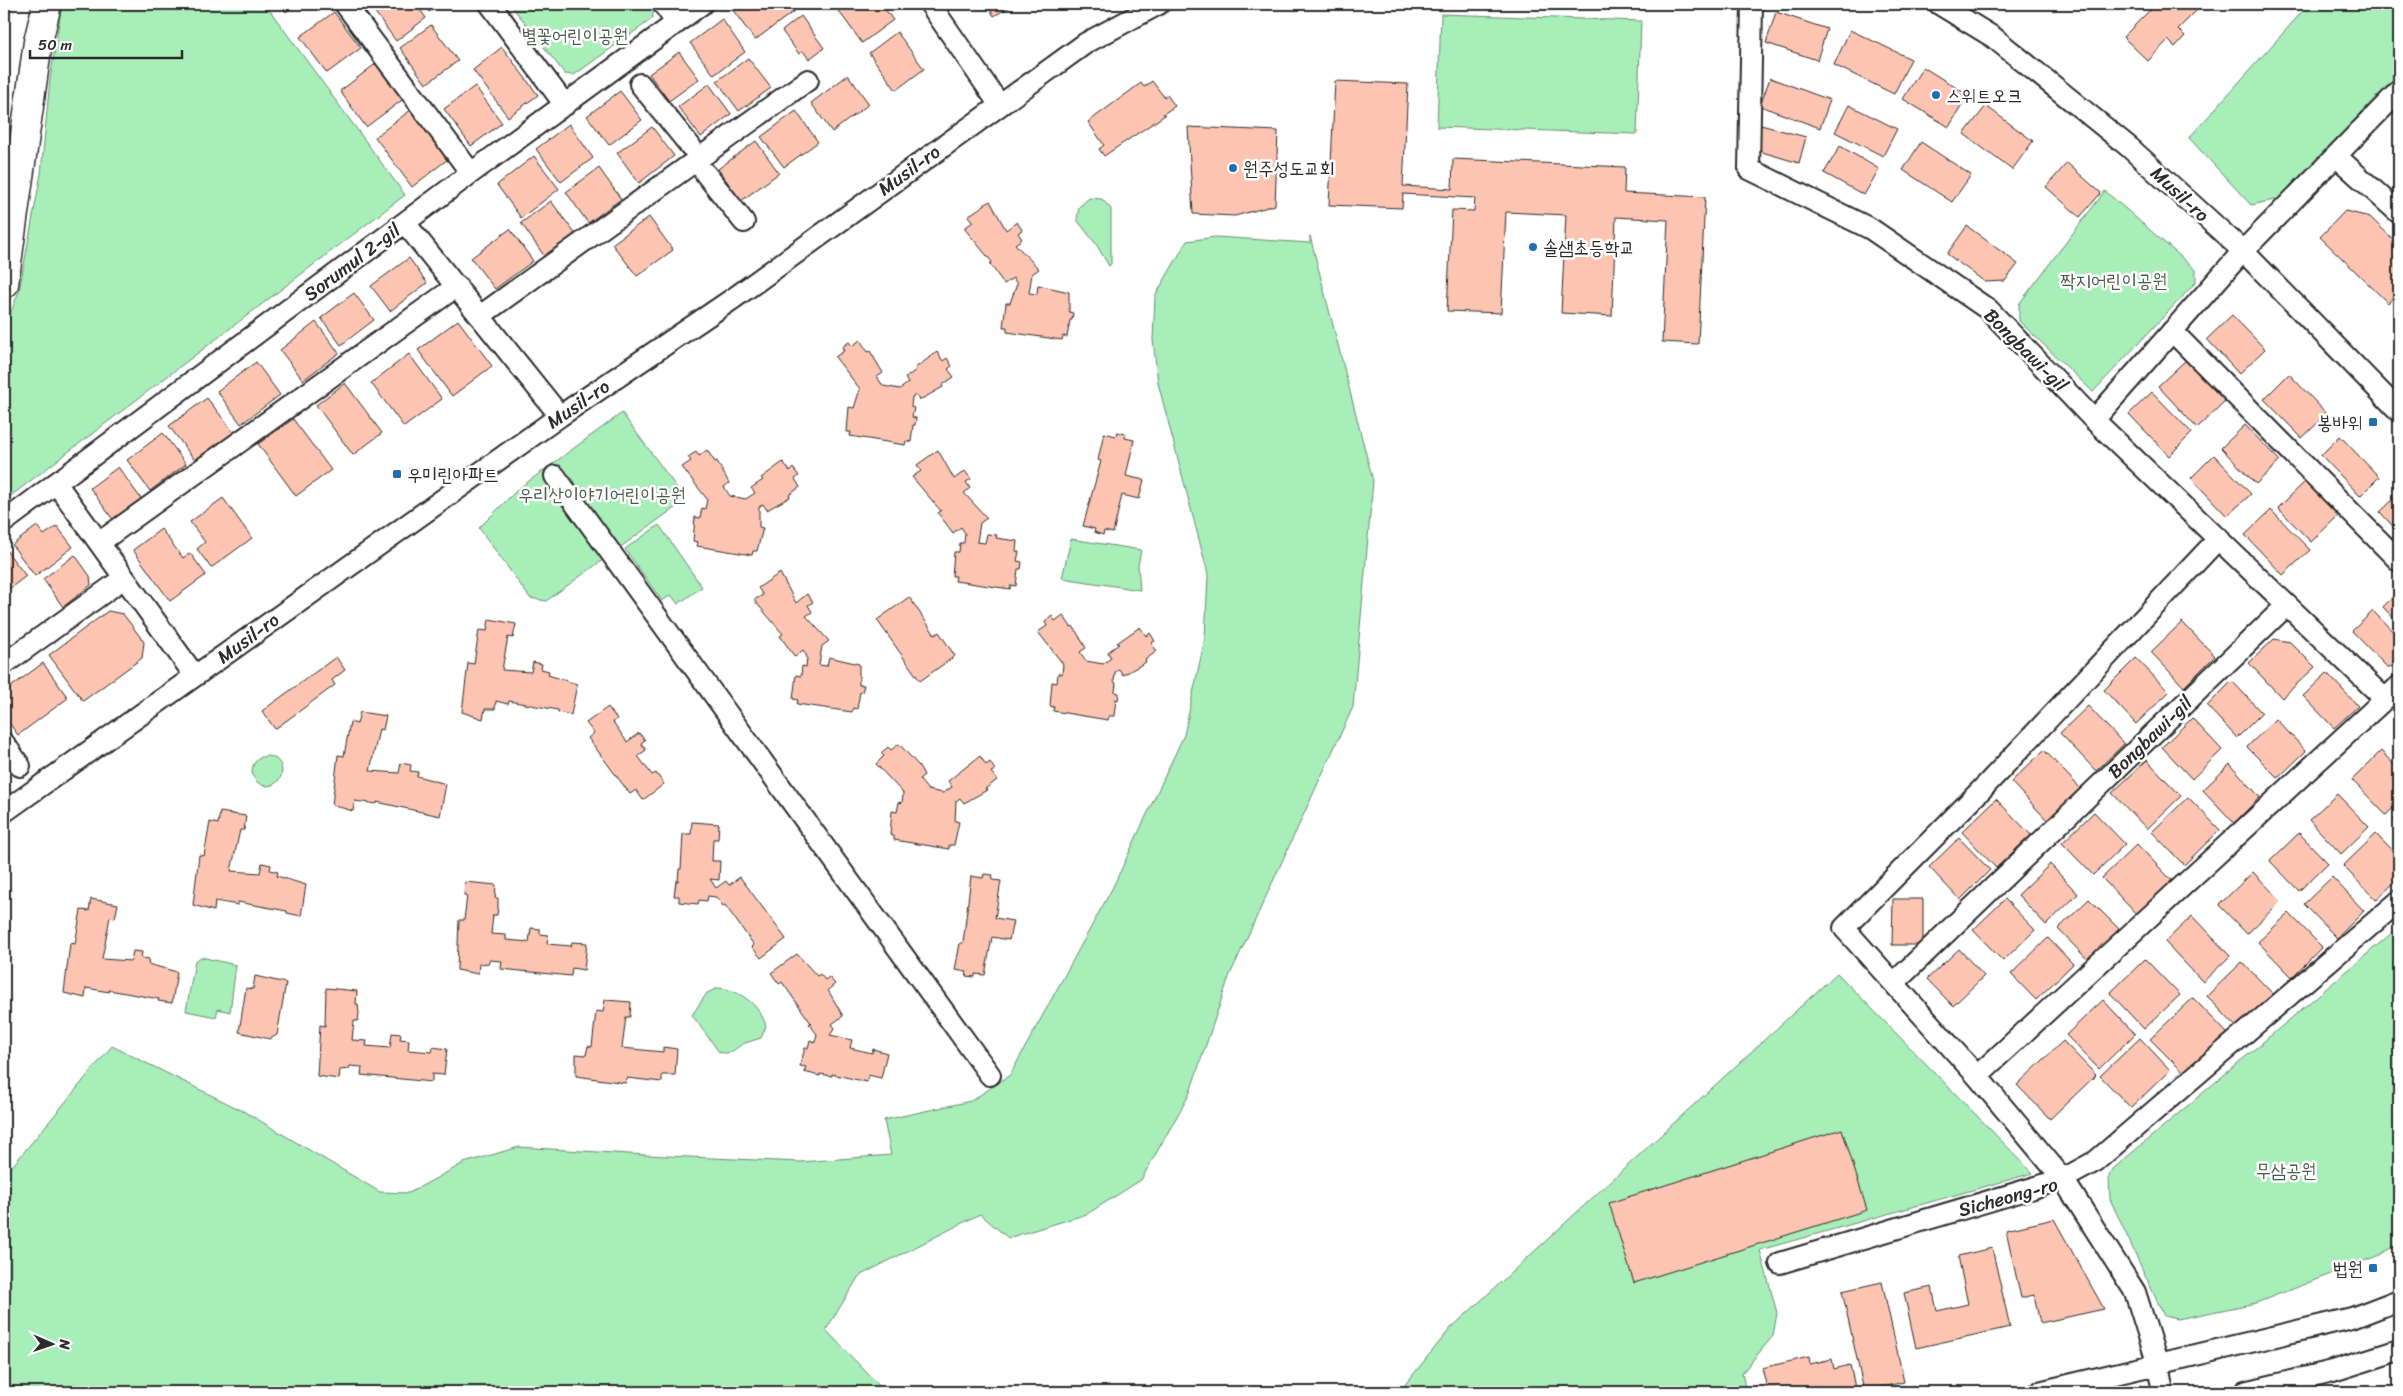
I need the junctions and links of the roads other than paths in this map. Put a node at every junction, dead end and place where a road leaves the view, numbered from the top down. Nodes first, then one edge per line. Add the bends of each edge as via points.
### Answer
1 (47, 4) edge
2 (345, 4) edge
3 (490, 4) edge
4 (664, 4) edge
5 (702, 4) edge
6 (930, 4) edge
7 (1159, 4) edge
8 (1752, 4) edge
9 (1939, 4) edge
10 (677, 22) junction
11 (808, 80) dead end
12 (640, 84) dead end
13 (2399, 91) edge
14 (999, 104) junction
15 (565, 106) junction
16 (691, 147) dead end
17 (2336, 156) junction
18 (471, 173) junction
19 (705, 173) dead end
20 (2399, 213) edge
21 (744, 222) dead end
22 (405, 223) junction
23 (2243, 251) junction
24 (4, 284) edge
25 (456, 286) junction
26 (480, 316) junction
27 (2172, 331) junction
28 (2399, 410) edge
29 (560, 416) junction
30 (2094, 420) junction
31 (555, 476) dead end
32 (56, 483) junction
33 (4, 522) edge
34 (2219, 538) junction
35 (100, 542) junction
36 (2399, 561) edge
37 (124, 578) junction
38 (2287, 605) junction
39 (4, 664) edge
40 (195, 676) junction
41 (2392, 693) edge
42 (4, 743) edge
43 (20, 766) dead end
44 (4, 812) edge
45 (2399, 901) edge
46 (1894, 983) junction
47 (990, 1075) dead end
48 (1977, 1076) junction
49 (2063, 1179) junction
50 (1780, 1263) dead end
51 (2399, 1300) edge
52 (2399, 1350) edge
53 (2158, 1366) junction
54 (2039, 1392) edge
55 (2162, 1392) edge
56 (2245, 1392) edge

1 - 24 highway via 38,42
2 - 18 street
3 - 15 street
4 - 10 street
5 - 10 street, Sorumul 2-gil
6 - 14 street
7 - 14 street, Musil-ro via 1086,43
8 - 30 street, Bongbawi-gil via 1748,169 1871,228 1989,310
9 - 23 street, Musil-ro via 1993,37 2099,122
10 - 15 street, Sorumul 2-gil
11 - 26 street
12 - 16 street
13 - 17 street
14 - 29 street, Musil-ro via 734,298
15 - 18 street, Sorumul 2-gil
17 - 20 street
17 - 23 street
18 - 22 street, Sorumul 2-gil
19 - 21 street
22 - 25 street
22 - 32 street, Sorumul 2-gil
23 - 27 street
23 - 28 street, Musil-ro
25 - 26 street
25 - 35 street
26 - 29 street
27 - 30 street
27 - 36 street
29 - 40 street, Musil-ro
30 - 34 street, Bongbawi-gil
31 - 47 street
32 - 33 street, Sorumul 2-gil
32 - 35 street
34 - 38 street, Bongbawi-gil
34 - 46 street via 1986,785 1844,928
35 - 37 street
37 - 39 street
37 - 40 street
38 - 41 street
38 - 46 street, Bongbawi-gil
40 - 44 street, Musil-ro
41 - 48 street
42 - 43 street
45 - 49 street via 2096,1161
46 - 48 street
48 - 49 street
49 - 50 street, Sicheong-ro
49 - 53 street, Sicheong-ro via 2135,1292
51 - 53 street via 2352,1318
52 - 56 street via 2333,1371
53 - 54 street
53 - 55 street, Sicheong-ro

